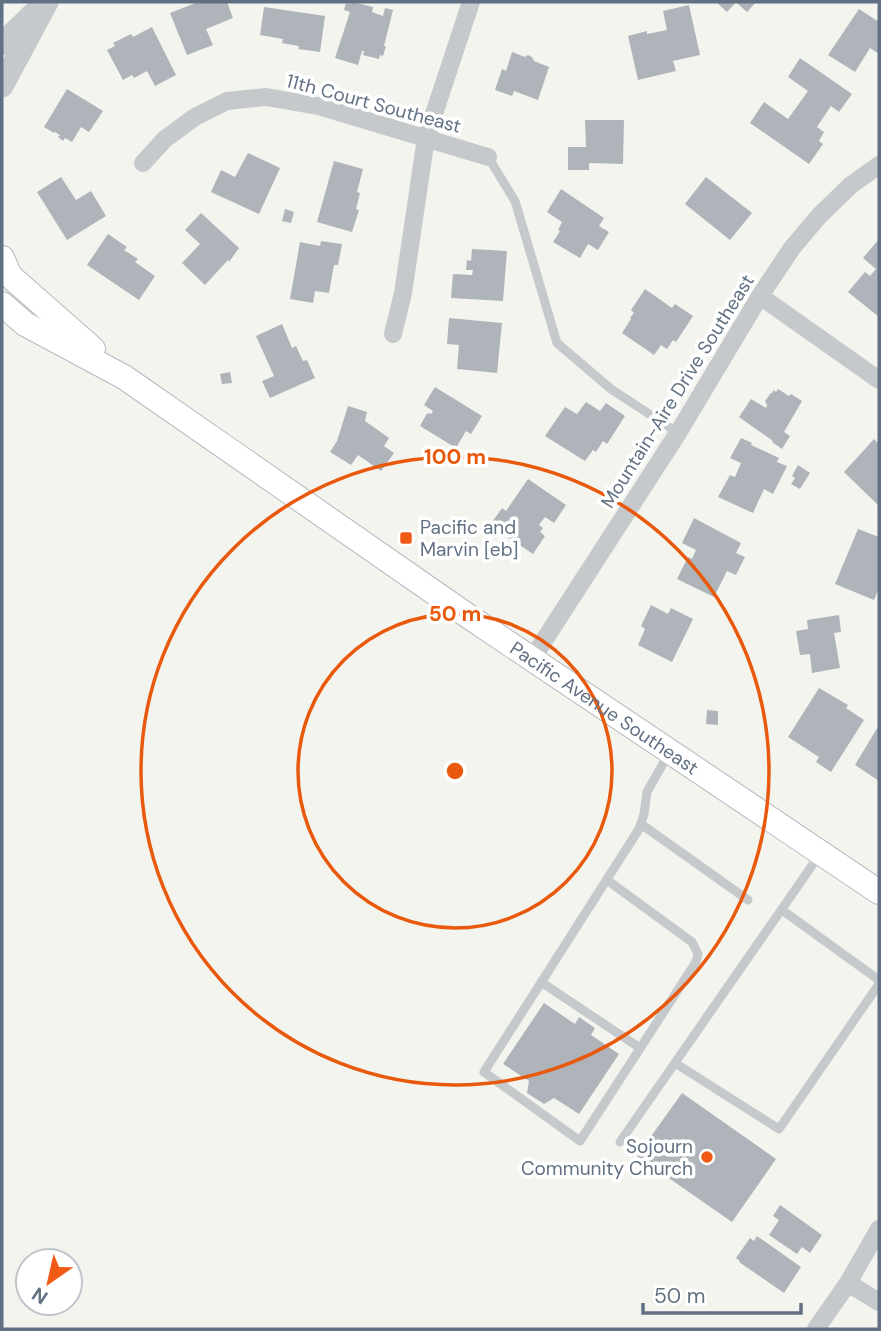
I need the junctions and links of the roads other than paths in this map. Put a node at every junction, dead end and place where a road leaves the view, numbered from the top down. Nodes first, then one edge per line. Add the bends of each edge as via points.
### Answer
1 (46, 2) edge
2 (471, 2) edge
3 (2, 44) edge
4 (2, 86) edge
5 (426, 138) junction
6 (488, 157) joint
7 (144, 163) dead end
8 (879, 165) edge
9 (2, 258) edge
10 (760, 296) junction
11 (2, 304) edge
12 (393, 334) dead end
13 (124, 377) junction
14 (879, 380) edge
15 (678, 433) junction
16 (533, 659) junction
17 (669, 751) junction
18 (641, 824) junction
19 (821, 853) junction
20 (607, 880) junction
21 (879, 892) edge
22 (748, 900) dead end
23 (782, 910) junction
24 (541, 982) junction
25 (879, 982) edge
26 (640, 1048) junction
27 (675, 1063) junction
28 (620, 1142) dead end
29 (879, 1229) edge
30 (848, 1283) junction
31 (879, 1302) edge
32 (816, 1329) edge

1 - 3 street
1 - 4 street
2 - 5 street
5 - 6 street, 11th Court Southeast
5 - 7 street, 11th Court Southeast via 318,106 266,97 227,101 195,117 165,139
5 - 12 street
6 - 15 lane via 515,201 557,343 611,389
8 - 10 street, Mountain-Aire Drive Southeast via 819,216
9 - 13 main road, Pacific Avenue Southeast via 10,276
10 - 14 street
10 - 15 street, Mountain-Aire Drive Southeast
11 - 13 main road, Pacific Avenue Southeast via 25,324
13 - 16 main road, Pacific Avenue Southeast
15 - 16 street, Mountain-Aire Drive Southeast
16 - 17 main road, Pacific Avenue Southeast
17 - 18 lane via 647,792
17 - 19 main road, Pacific Avenue Southeast
18 - 20 lane
18 - 22 lane
19 - 21 main road, Pacific Avenue Southeast
19 - 23 lane
20 - 24 lane
20 - 26 lane via 692,942 698,954
23 - 25 lane
23 - 27 lane
24 - 26 lane
24 - 26 lane via 484,1072 580,1141
25 - 27 lane via 779,1129
27 - 28 lane
29 - 30 street
30 - 31 street
30 - 32 street

